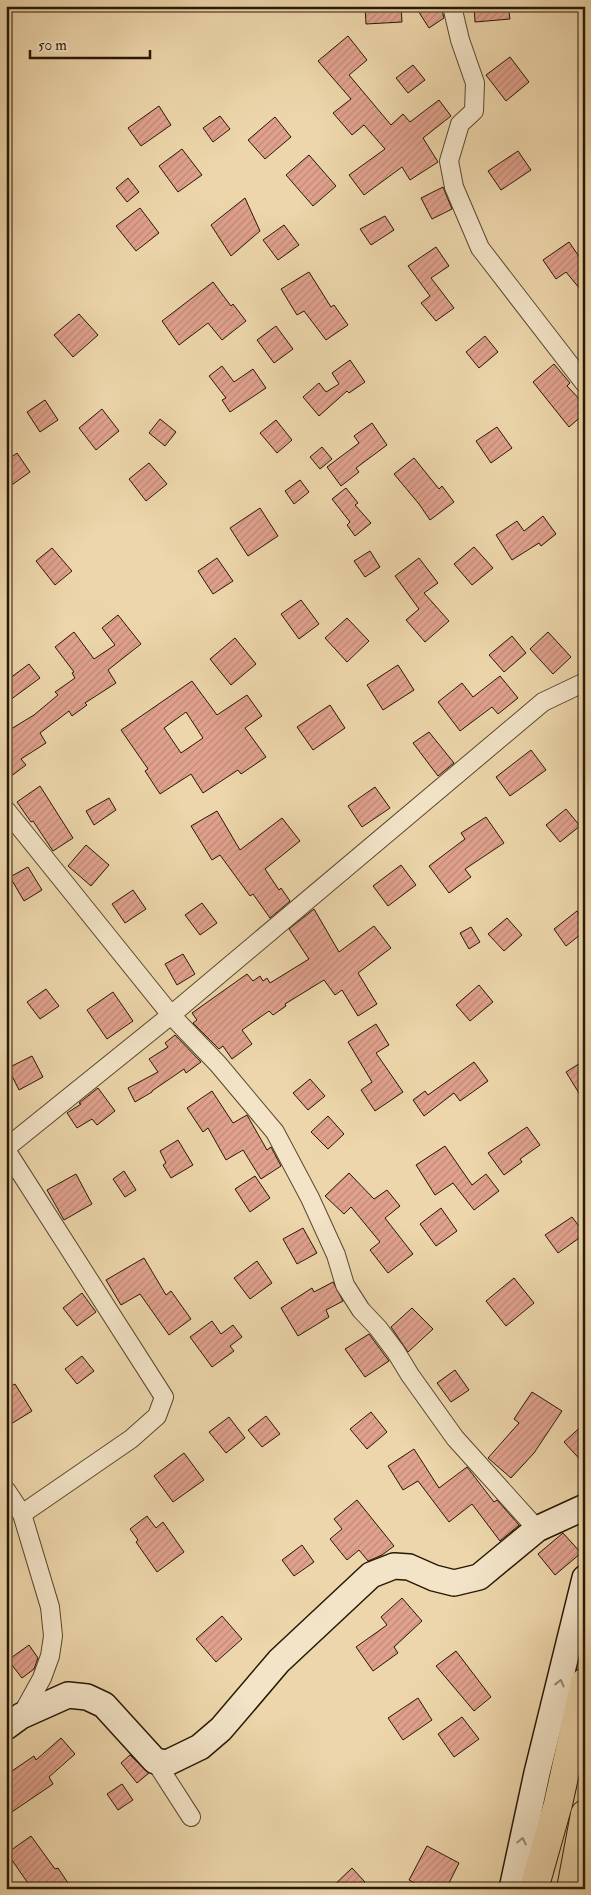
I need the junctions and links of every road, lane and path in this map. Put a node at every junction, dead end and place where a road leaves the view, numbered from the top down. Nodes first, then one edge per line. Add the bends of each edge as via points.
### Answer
1 (452, 6) edge
2 (585, 384) edge
3 (585, 682) edge
4 (6, 810) edge
5 (171, 1015) junction
6 (6, 1149) edge
7 (6, 1490) edge
8 (585, 1507) edge
9 (22, 1514) junction
10 (537, 1529) junction
11 (585, 1578) edge
12 (585, 1682) edge
13 (14, 1721) edge
14 (155, 1761) junction
15 (585, 1814) edge
16 (191, 1818) dead end
17 (512, 1889) edge
18 (534, 1889) edge
19 (571, 1889) edge

1 - 2 street via 475,82 474,111 460,124 449,161 454,187 480,248
3 - 5 street via 543,702
4 - 5 street
5 - 6 street
5 - 10 street via 276,1132 336,1255 345,1285 361,1310 396,1352 455,1438
6 - 9 street via 164,1397 157,1416 131,1439
7 - 9 street
8 - 10 main road
9 - 13 street via 50,1608 53,1636 42,1678
10 - 14 main road via 480,1576 454,1583 409,1567 394,1566 371,1574 279,1661 221,1729 183,1757 167,1764
17 -> 11 main road
12 - 18 highway via 558,1804
13 - 14 main road via 68,1695 87,1697 104,1705
14 - 16 street
15 - 19 highway

